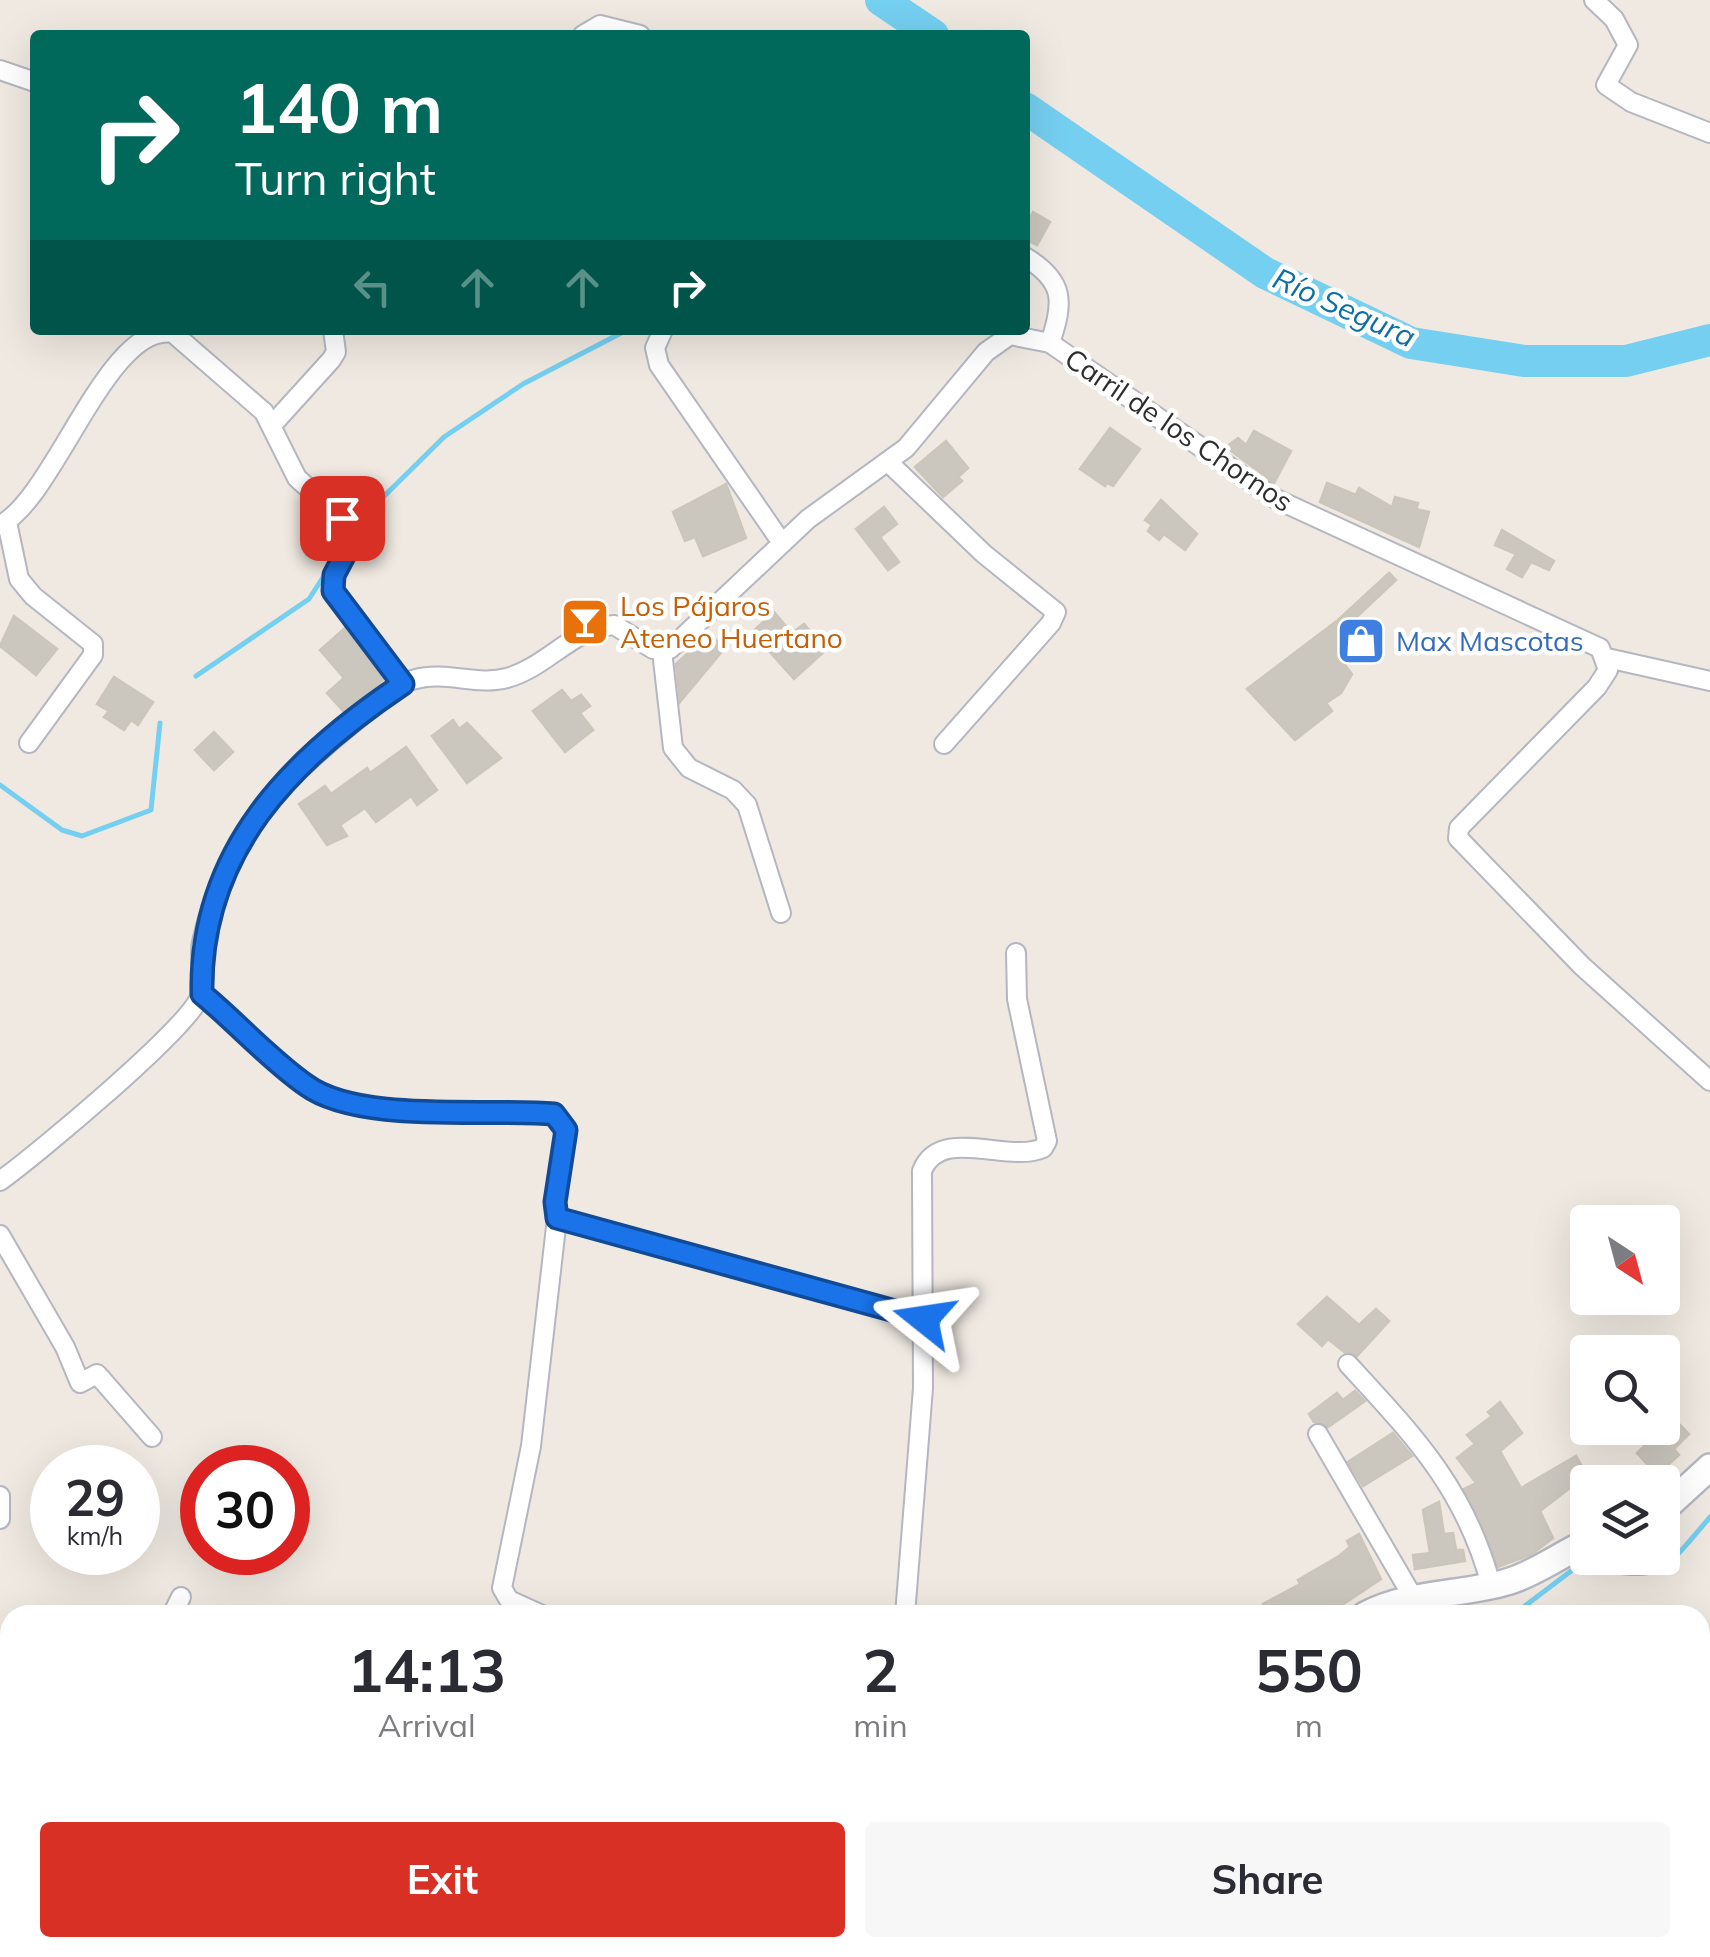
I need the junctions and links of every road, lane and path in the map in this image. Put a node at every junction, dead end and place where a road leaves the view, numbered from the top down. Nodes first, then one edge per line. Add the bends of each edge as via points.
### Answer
1 (1594, 0) edge
2 (591, 30) edge
3 (622, 30) edge
4 (0, 70) edge
5 (30, 80) edge
6 (1710, 133) edge
7 (1030, 261) edge
8 (144, 335) edge
9 (175, 335) edge
10 (334, 335) edge
11 (661, 335) edge
12 (1015, 335) edge
13 (1022, 335) edge
14 (1050, 343) junction
15 (273, 424) junction
16 (888, 462) junction
17 (4, 524) edge
18 (782, 543) junction
19 (662, 651) junction
20 (1606, 658) junction
21 (1710, 681) edge
22 (403, 684) junction
23 (29, 743) dead end
24 (944, 744) dead end
25 (781, 913) dead end
26 (1016, 953) dead end
27 (202, 994) junction
28 (1710, 1081) edge
29 (0, 1181) edge
30 (557, 1218) junction
31 (0, 1235) edge
32 (924, 1319) junction
33 (1348, 1364) dead end
34 (1318, 1434) dead end
35 (152, 1437) dead end
36 (1710, 1467) edge
37 (1680, 1495) edge
38 (0, 1496) edge
39 (0, 1518) edge
40 (1570, 1552) edge
41 (1491, 1586) junction
42 (181, 1597) dead end
43 (1414, 1598) junction
44 (177, 1605) edge
45 (520, 1605) edge
46 (906, 1605) edge
47 (1394, 1605) edge

1 - 6 street via 1628,44 1606,84 1631,102
2 - 3 street via 600,24
4 - 5 street
7 - 14 street via 1060,287
8 - 17 street via 85,408 40,487
9 - 15 street
10 - 15 street via 331,360
11 - 18 street via 659,365
12 - 16 street, Carril de los Chornos via 996,342 924,431
13 - 14 street, Carril de los Chornos
14 - 20 street, Carril de los Chornos via 1276,499 1585,638
15 - 22 street via 296,478 352,531 333,591
16 - 18 street, Carril de los Chornos
16 - 24 street via 1056,612
17 - 23 street via 20,579 93,644 93,655
18 - 19 street, Carril de los Chornos via 678,644
19 - 22 street via 621,626 602,626 536,667 501,680 434,676
19 - 25 street via 673,748 689,768 733,790 747,806
20 - 21 street
20 - 28 street via 1608,670 1597,687 1459,828 1458,838 1582,966
22 - 27 street via 283,782 248,825 201,945
26 - 32 street via 1017,999 1047,1141 1028,1152 946,1149 926,1162
27 - 29 street via 167,1035
27 - 30 street via 308,1088 366,1106 554,1114 566,1130
30 - 32 street
30 - 45 street via 531,1446 502,1588
31 - 35 street via 80,1383 97,1374
32 - 46 street
33 - 41 street via 1452,1486 1479,1541
34 - 43 street
36 - 37 main road
38 - 39 street
40 - 41 main road
41 - 43 main road
42 - 44 street
43 - 47 main road

